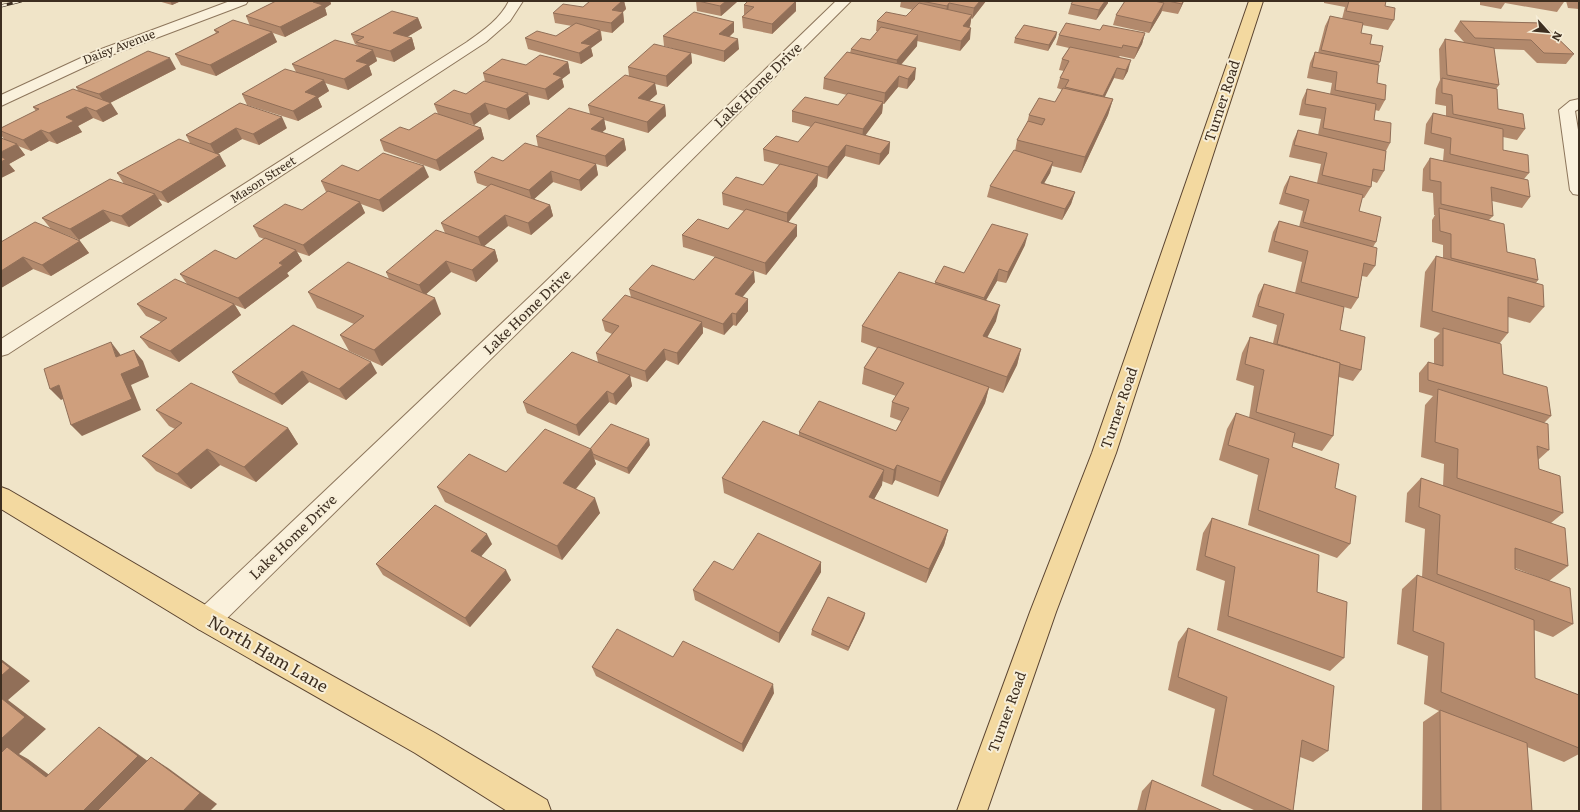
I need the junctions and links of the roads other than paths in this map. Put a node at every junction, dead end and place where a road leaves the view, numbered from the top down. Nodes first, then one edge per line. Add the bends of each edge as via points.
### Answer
1 (241, 1) edge
2 (516, 1) edge
3 (844, 1) edge
4 (1256, 1) edge
5 (1, 101) edge
6 (1577, 104) edge
7 (1579, 190) edge
8 (1, 349) edge
9 (1, 497) edge
10 (207, 620) junction
11 (536, 811) edge
12 (972, 811) edge

1 - 5 street, Daisy Avenue via 209,15 134,40
2 - 8 street, Mason Street via 512,12 496,27 455,56
3 - 10 street, Lake Home Drive
4 - 12 main road, Turner Road via 1104,453 1043,612
6 - 7 street via 1568,110
9 - 10 main road, North Ham Lane
10 - 11 main road, North Ham Lane via 425,743

